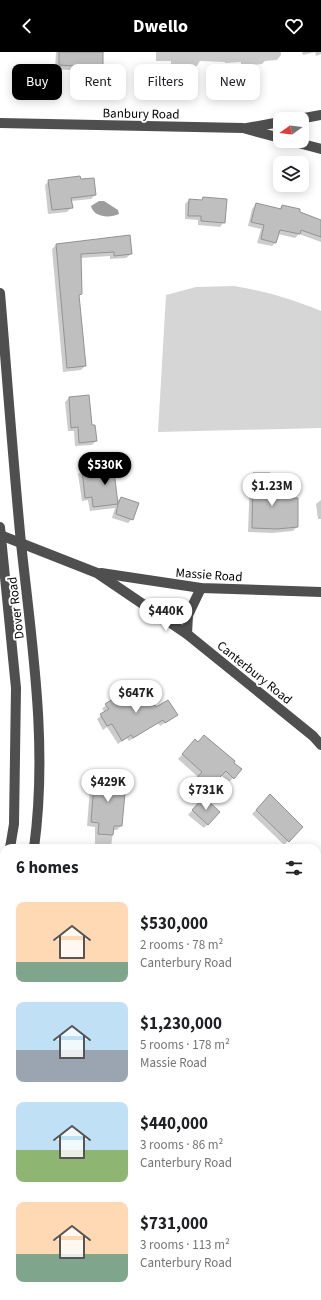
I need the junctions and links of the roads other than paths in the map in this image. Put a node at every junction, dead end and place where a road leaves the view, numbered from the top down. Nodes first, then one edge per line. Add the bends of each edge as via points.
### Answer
1 (321, 115) edge
2 (309, 117) edge
3 (0, 123) edge
4 (273, 123) edge
5 (244, 128) junction
6 (273, 136) edge
7 (309, 146) edge
8 (321, 149) edge
9 (0, 293) edge
10 (0, 532) edge
11 (21, 542) junction
12 (97, 573) junction
13 (201, 588) junction
14 (321, 592) edge
15 (187, 634) junction
16 (317, 736) edge
17 (321, 745) edge
18 (11, 844) edge
19 (34, 844) edge

1 - 2 street
3 - 5 street, Banbury Road
4 - 5 street
5 - 6 street, Banbury Road
7 - 8 street
9 - 11 street, Dover Road
10 - 11 street, Canterbury Road
10 - 18 street, Dover Road via 16,688 14,824
11 - 12 street, Canterbury Road
11 - 19 street, Dover Road via 37,680 40,754
12 - 13 street, Massie Road
12 - 15 street, Canterbury Road
13 - 14 street, Massie Road
13 - 15 street via 188,615
15 - 16 street, Canterbury Road
16 - 17 street, Canterbury Road

